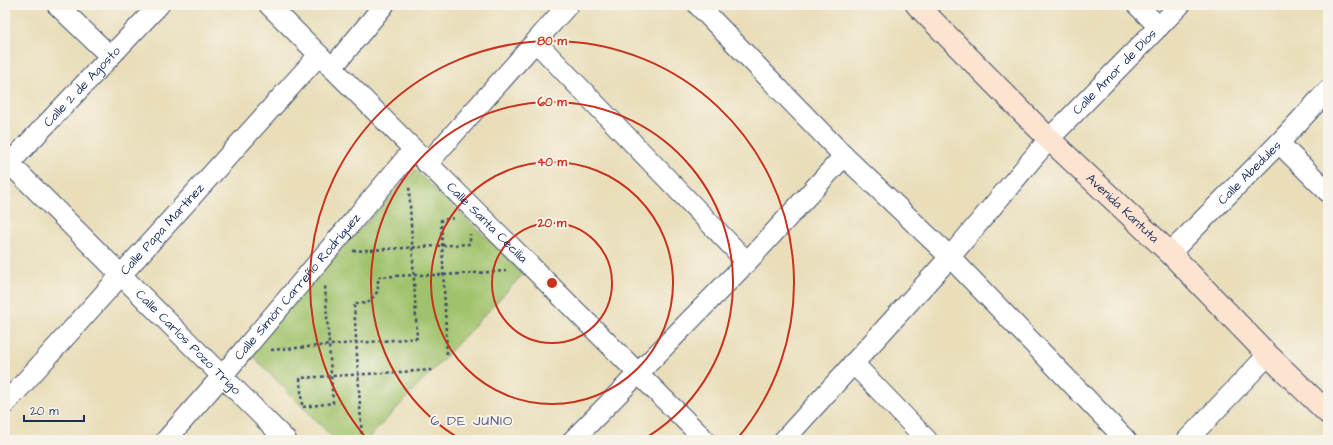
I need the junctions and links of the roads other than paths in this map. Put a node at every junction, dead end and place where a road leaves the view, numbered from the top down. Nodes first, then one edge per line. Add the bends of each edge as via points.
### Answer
1 (56, 5) edge
2 (159, 5) edge
3 (269, 5) edge
4 (384, 5) edge
5 (568, 5) edge
6 (698, 5) edge
7 (917, 5) edge
8 (1137, 5) edge
9 (1180, 5) edge
10 (1159, 27) junction
11 (536, 42) junction
12 (110, 56) junction
13 (325, 61) junction
14 (1328, 90) edge
15 (1050, 139) junction
16 (1279, 143) junction
17 (412, 150) junction
18 (844, 156) junction
19 (6, 164) edge
20 (427, 164) junction
21 (1328, 192) edge
22 (1170, 253) junction
23 (950, 257) junction
24 (748, 262) junction
25 (121, 275) junction
26 (1268, 355) junction
27 (853, 363) junction
28 (638, 373) junction
29 (222, 376) junction
30 (5, 404) edge
31 (1328, 412) edge
32 (166, 440) edge
33 (286, 440) edge
34 (573, 440) edge
35 (705, 440) edge
36 (784, 440) edge
37 (927, 440) edge
38 (1126, 440) edge
39 (1187, 440) edge

1 - 12 street
2 - 12 street, Calle 2 de Agosto
3 - 13 street, Calle Santa Cecilia
4 - 13 street, Calle Papa Martínez
5 - 11 street
6 - 18 street
7 - 15 street, Avenida Kantuta
8 - 10 street
9 - 10 street, Calle Amor de Dios
10 - 15 street, Calle Amor de Dios
11 - 20 street
11 - 24 street
12 - 19 street, Calle 2 de Agosto
13 - 17 street, Calle Santa Cecilia
13 - 25 street, Calle Papa Martínez
14 - 16 street, Calle Abedules
15 - 22 street, Avenida Kantuta
15 - 23 street, Calle Amor de Dios
16 - 21 street
16 - 22 street, Calle Abedules
17 - 20 street, Calle Santa Cecilia
17 - 29 street, Calle Simón Carreño Rodríguez
18 - 23 street
18 - 24 street
19 - 25 street, Calle Carlos Pozo Trigo
20 - 28 street, Calle Santa Cecilia
22 - 26 street, Avenida Kantuta
23 - 27 street, Calle Amor de Dios
23 - 38 street
24 - 28 street
25 - 29 street, Calle Carlos Pozo Trigo
25 - 30 street, Calle Papa Martínez
26 - 31 street, Avenida Kantuta
26 - 39 street
27 - 36 street, Calle Amor de Dios
27 - 37 street
28 - 34 street
28 - 35 street, Calle Santa Cecilia
29 - 32 street, Calle Simón Carreño Rodríguez
29 - 33 street, Calle Carlos Pozo Trigo

